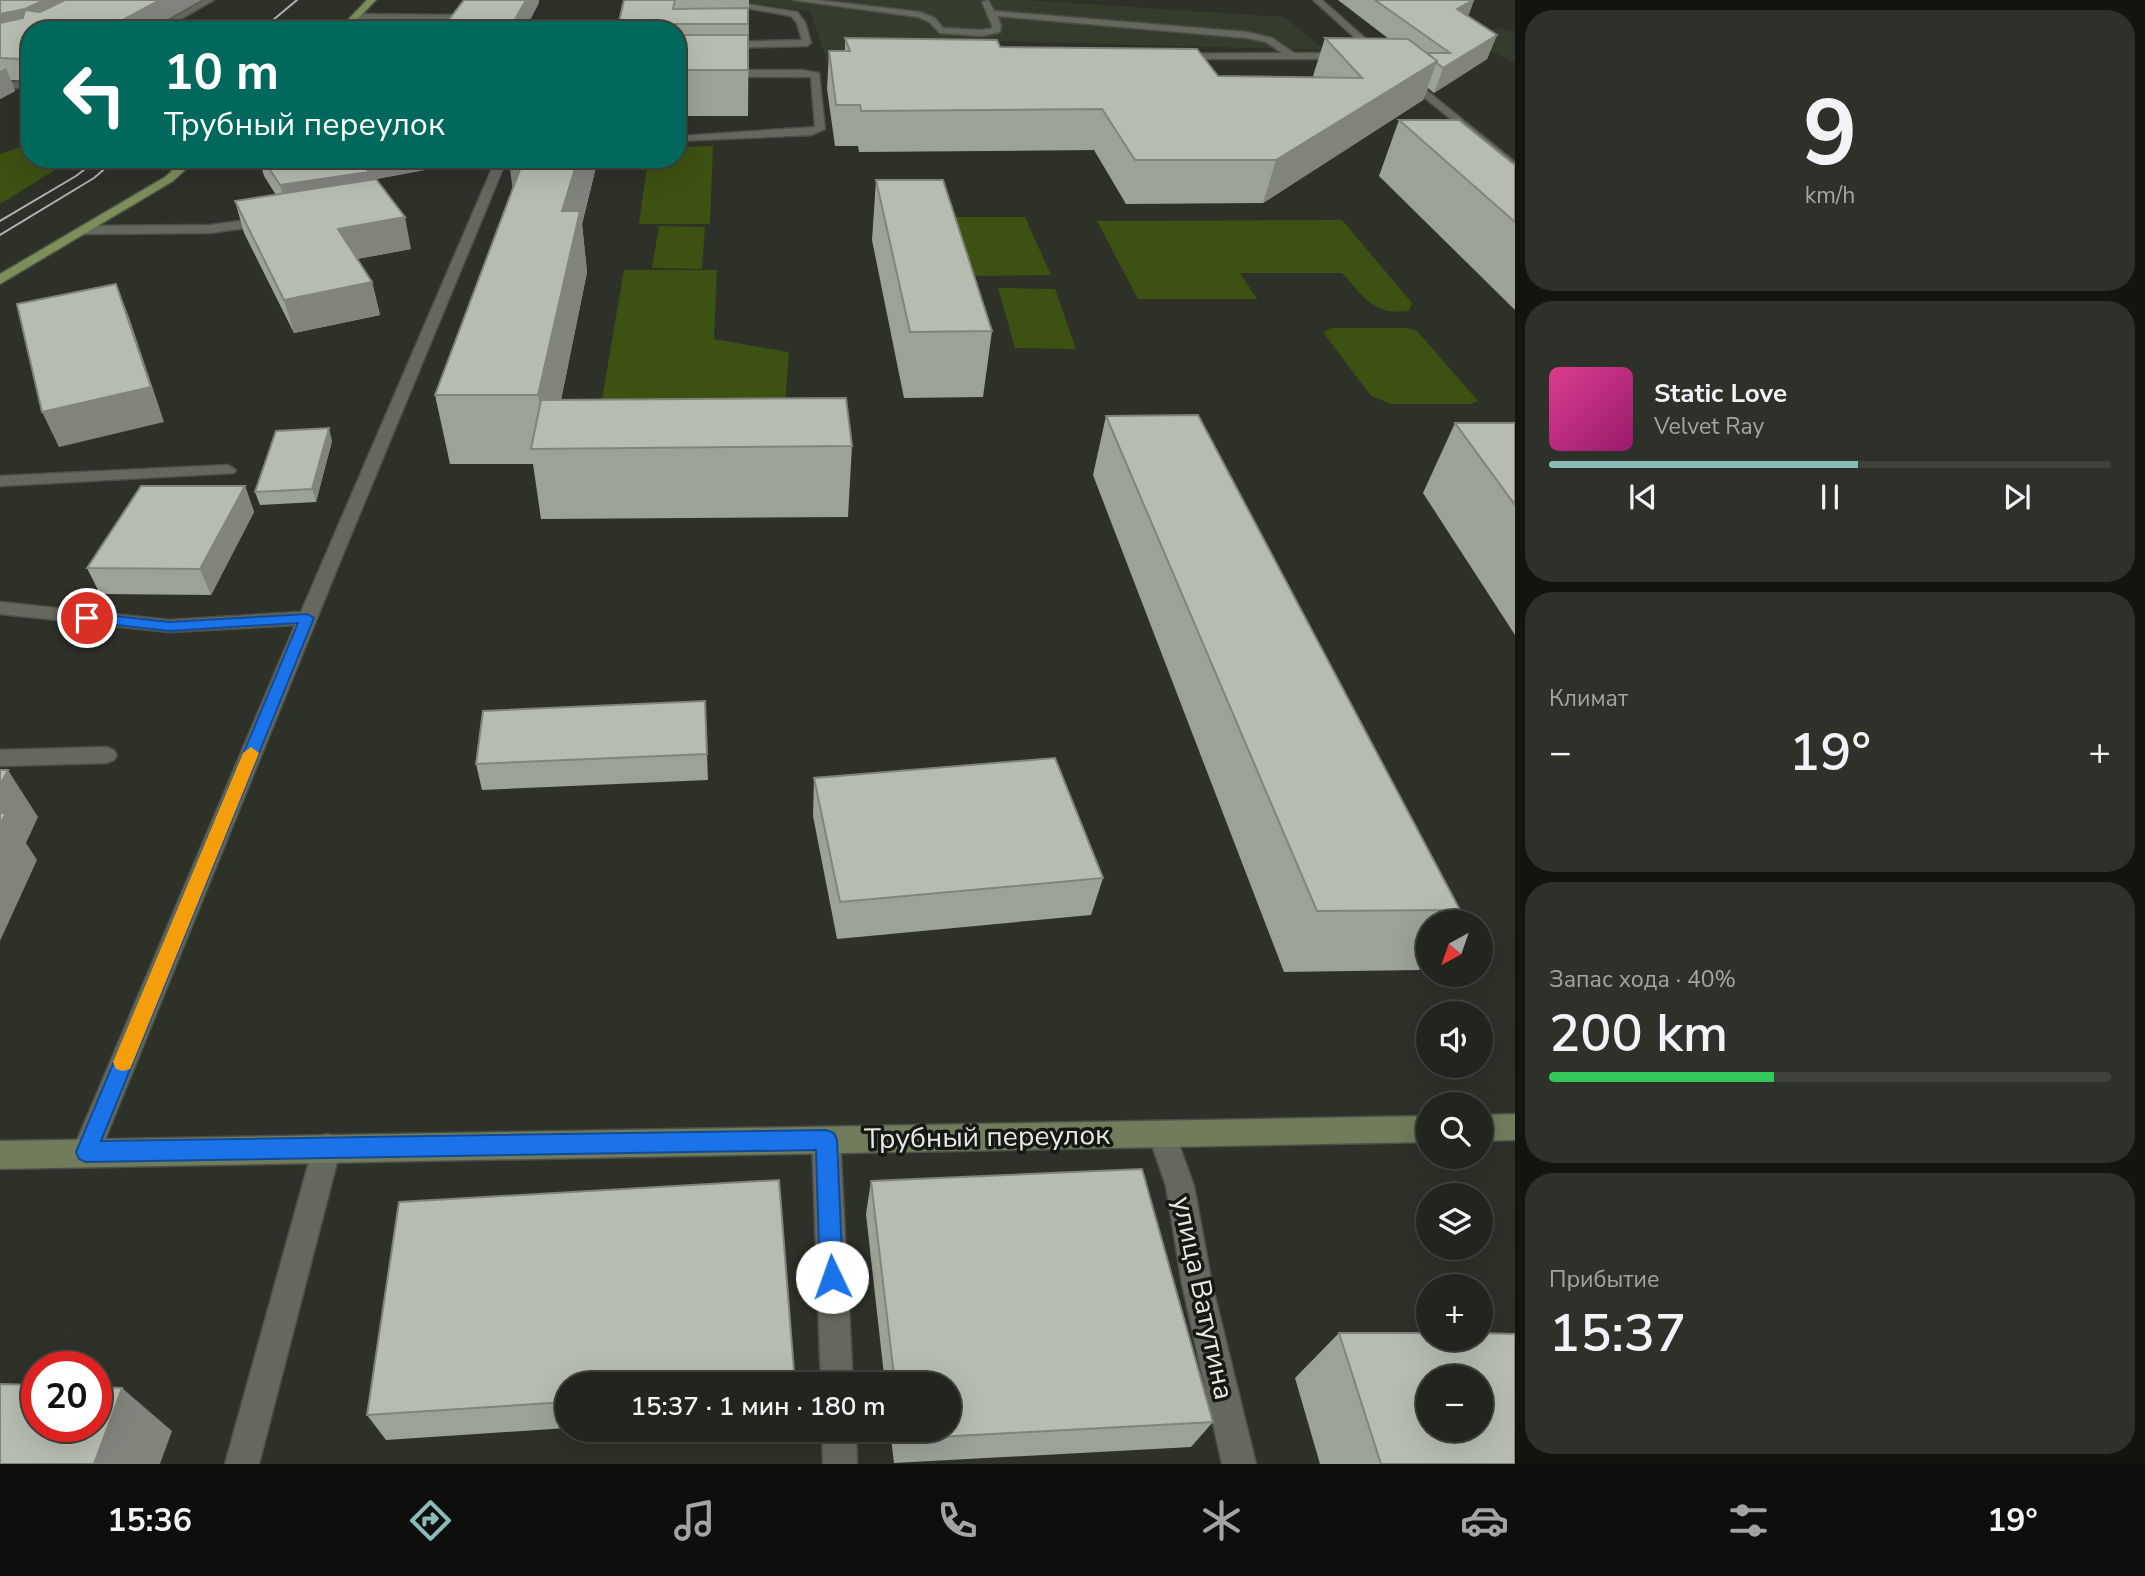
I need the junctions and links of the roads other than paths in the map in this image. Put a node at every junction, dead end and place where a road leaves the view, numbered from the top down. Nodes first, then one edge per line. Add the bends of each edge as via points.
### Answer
1 (210, 0) edge
2 (372, 0) edge
3 (705, 0) edge
4 (797, 0) edge
5 (986, 0) edge
6 (1317, 0) edge
7 (840, 3) edge
8 (470, 5) edge
9 (992, 13) junction
10 (355, 17) junction
11 (459, 18) junction
12 (172, 21) edge
13 (351, 21) edge
14 (457, 21) edge
15 (686, 46) edge
16 (1158, 56) edge
17 (1292, 56) junction
18 (1382, 56) junction
19 (686, 74) edge
20 (0, 84) edge
21 (21, 85) edge
22 (686, 139) edge
23 (182, 168) edge
24 (498, 168) edge
25 (1515, 168) edge
26 (289, 219) edge
27 (84, 230) junction
28 (0, 280) edge
29 (228, 470) dead end
30 (0, 481) edge
31 (0, 608) edge
32 (307, 618) junction
33 (106, 755) dead end
34 (0, 758) edge
35 (1515, 1127) edge
36 (1493, 1128) edge
37 (1416, 1129) edge
38 (1162, 1134) junction
39 (826, 1140) junction
40 (327, 1147) junction
41 (86, 1152) junction
42 (0, 1155) edge
43 (836, 1372) edge
44 (839, 1442) edge
45 (242, 1464) edge
46 (840, 1464) edge
47 (1239, 1464) edge

1 - 12 street
2 - 10 main road
3 - 15 street via 794,14 807,43
4 - 7 street
5 - 9 street
6 - 18 street
7 - 9 street via 920,15 940,30 955,32 997,30
8 - 11 street
9 - 17 street via 1247,35 1269,40
10 - 11 street
10 - 13 main road
11 - 14 street
16 - 17 street
17 - 18 street
18 - 25 street
19 - 22 street via 816,75 820,129
20 - 21 street
23 - 27 main road
24 - 32 street
26 - 27 street via 210,229
27 - 28 main road
29 - 30 street
31 - 32 street via 169,626
32 - 41 street
33 - 34 street
35 - 36 street
37 - 38 street, Трубный переулок
38 - 39 street, Трубный переулок
38 - 47 street, улица Ватутина via 1180,1186 1197,1284
39 - 40 street, Трубный переулок
39 - 43 street
40 - 41 street, Трубный переулок
40 - 45 street
41 - 42 street, Трубный переулок
44 - 46 street

